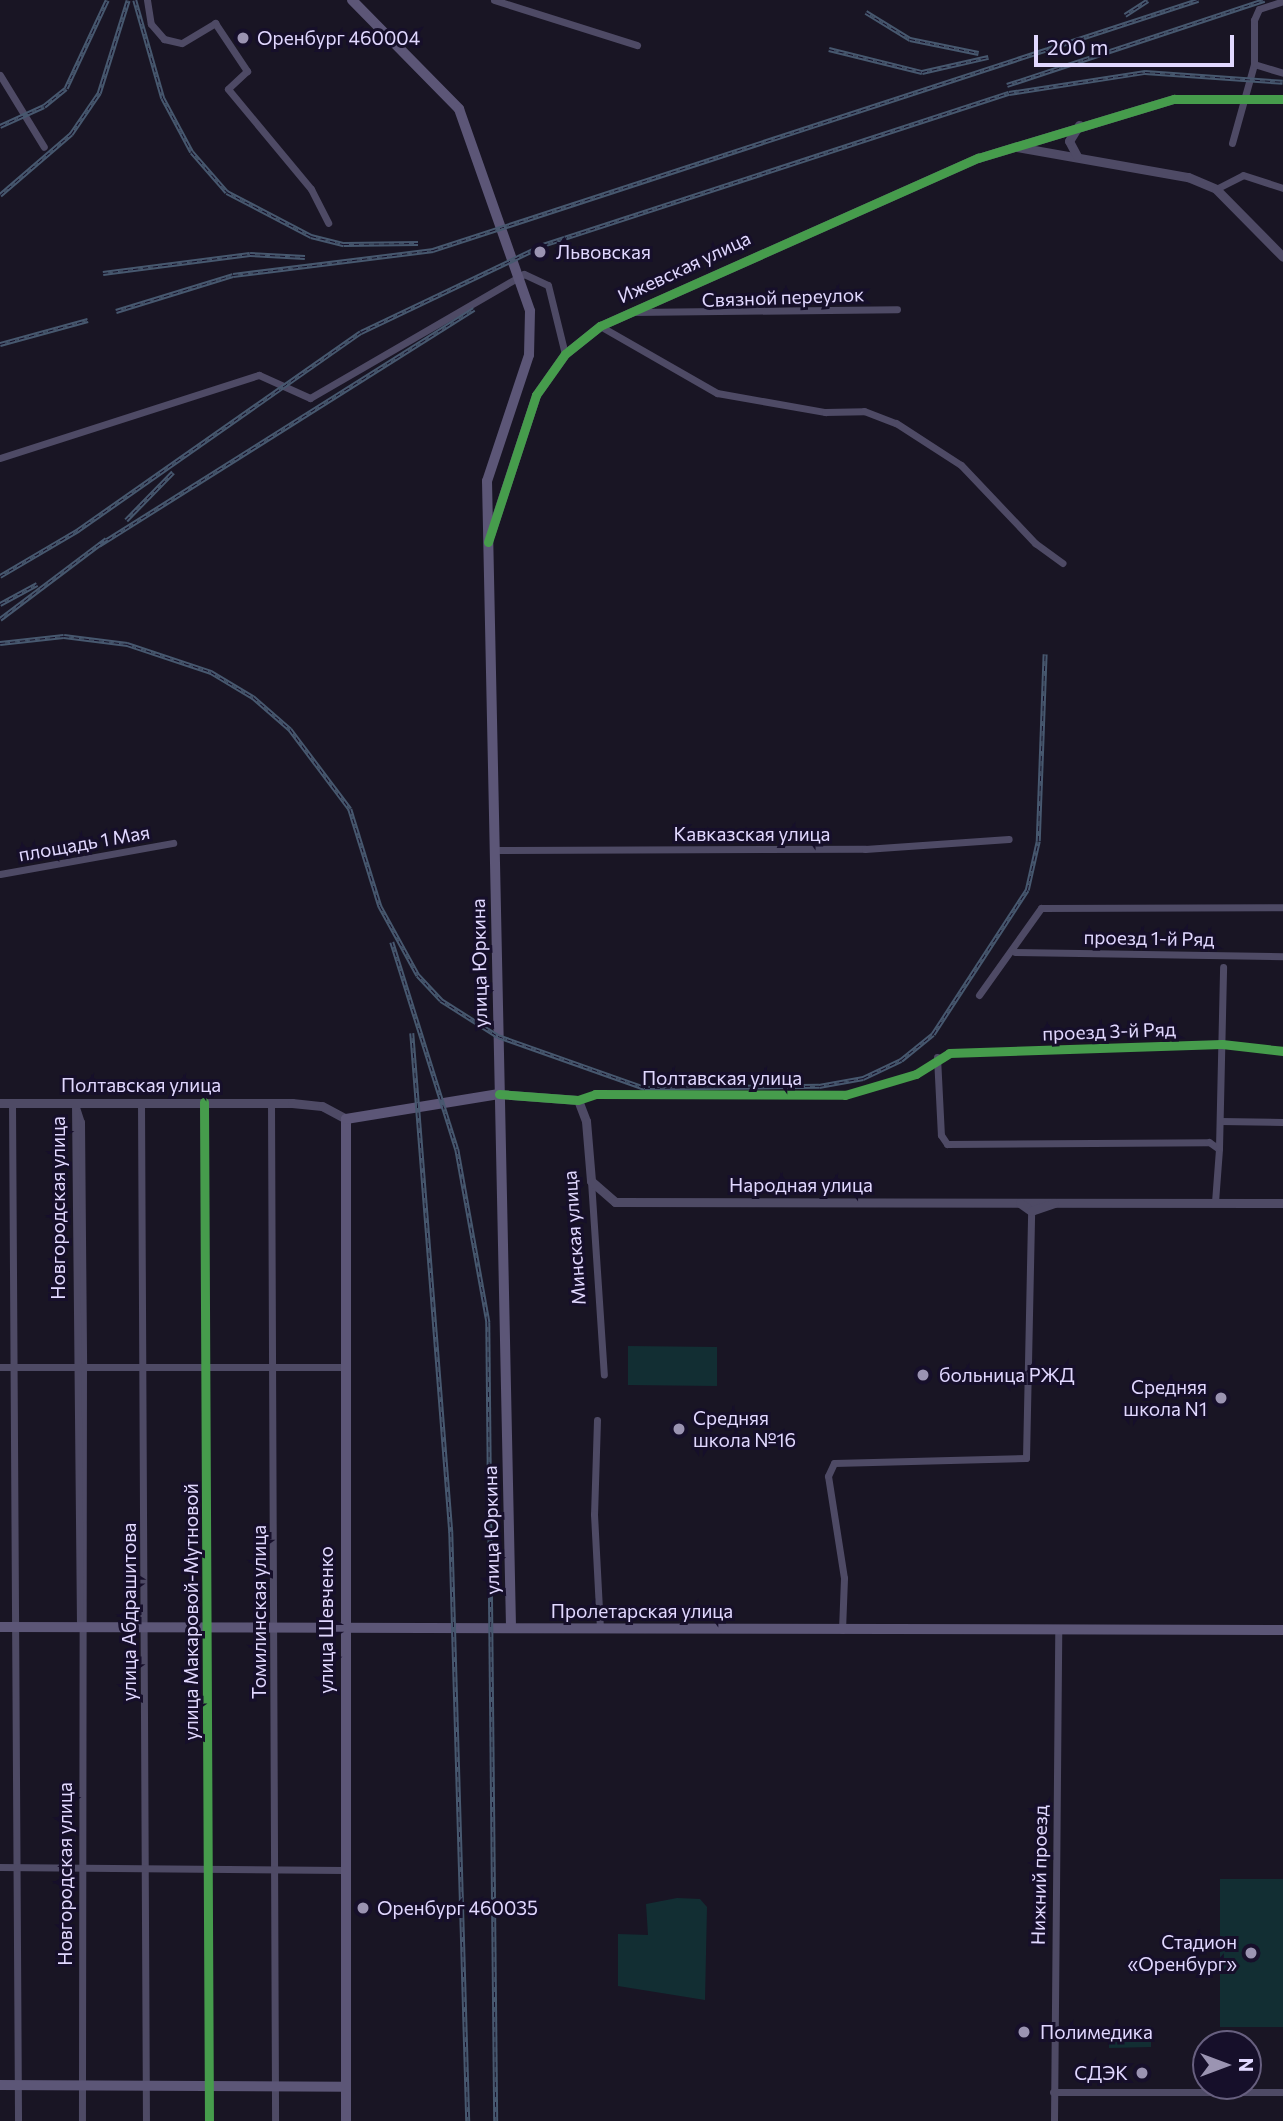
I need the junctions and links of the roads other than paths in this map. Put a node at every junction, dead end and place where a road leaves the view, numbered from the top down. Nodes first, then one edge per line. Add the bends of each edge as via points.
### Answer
1 (146, 0) edge
2 (352, 0) edge
3 (494, 0) edge
4 (1283, 1) edge
5 (638, 45) dead end
6 (1254, 64) junction
7 (1283, 73) edge
8 (0, 75) edge
9 (1244, 96) junction
10 (1283, 99) edge
11 (1080, 124) junction
12 (1232, 143) dead end
13 (1014, 146) junction
14 (44, 147) dead end
15 (1077, 156) junction
16 (1283, 188) edge
17 (1216, 189) junction
18 (328, 223) dead end
19 (1283, 257) edge
20 (897, 309) dead end
21 (628, 312) junction
22 (600, 326) junction
23 (565, 354) junction
24 (0, 458) edge
25 (491, 459) junction
26 (511, 467) junction
27 (488, 542) junction
28 (1063, 563) dead end
29 (1009, 839) dead end
30 (173, 843) dead end
31 (494, 850) junction
32 (0, 874) edge
33 (1283, 907) edge
34 (1015, 952) junction
35 (1283, 956) edge
36 (1223, 967) dead end
37 (979, 995) dead end
38 (1222, 1044) junction
39 (1283, 1051) edge
40 (937, 1057) junction
41 (499, 1094) junction
42 (578, 1100) junction
43 (204, 1102) junction
44 (0, 1103) edge
45 (12, 1103) junction
46 (141, 1103) junction
47 (271, 1103) junction
48 (75, 1104) junction
49 (346, 1119) junction
50 (1220, 1121) junction
51 (1283, 1122) edge
52 (1219, 1149) junction
53 (591, 1181) junction
54 (1215, 1202) junction
55 (1020, 1203) junction
56 (1054, 1203) junction
57 (1283, 1203) edge
58 (1031, 1211) junction
59 (144, 1365) junction
60 (73, 1366) junction
61 (83, 1366) junction
62 (207, 1366) junction
63 (0, 1367) edge
64 (15, 1367) junction
65 (274, 1367) junction
66 (343, 1367) junction
67 (604, 1374) dead end
68 (597, 1420) dead end
69 (275, 1625) junction
70 (145, 1626) junction
71 (209, 1626) junction
72 (344, 1626) junction
73 (0, 1627) edge
74 (80, 1627) junction
75 (14, 1628) junction
76 (511, 1628) junction
77 (600, 1628) junction
78 (842, 1630) junction
79 (1058, 1630) junction
80 (1283, 1630) edge
81 (145, 1866) junction
82 (0, 1867) edge
83 (16, 1867) junction
84 (81, 1867) junction
85 (209, 1868) junction
86 (276, 1868) junction
87 (344, 1870) junction
88 (0, 2085) edge
89 (19, 2086) junction
90 (82, 2086) junction
91 (146, 2087) junction
92 (209, 2087) junction
93 (275, 2087) junction
94 (346, 2087) junction
95 (1053, 2092) junction
96 (1283, 2092) edge
97 (19, 2121) edge
98 (82, 2121) edge
99 (146, 2121) edge
100 (209, 2121) edge
101 (275, 2121) edge
102 (346, 2121) edge
103 (1054, 2121) edge

1 - 18 street via 151,24 164,39 183,43 215,23 247,71 228,89 311,189
2 - 25 main road, улица Юркина via 453,101 528,306 529,355
3 - 5 street
4 - 6 street via 1259,9 1254,20
6 - 7 street
6 - 9 street
8 - 14 street
9 - 10 street, Ижевская улица
9 - 11 street, Ижевская улица via 1174,99
9 - 12 street
11 - 13 street, Ижевская улица
11 - 15 street via 1069,141
13 - 15 street
13 - 21 street, Ижевская улица via 892,191
15 - 17 street via 1170,172
16 - 17 street via 1243,175
17 - 19 street
20 - 21 street, Связной переулок
21 - 22 street, Ижевская улица
22 - 23 street, Ижевская улица
22 - 28 street via 717,393 825,412 864,411 896,423 961,465 1035,543
23 - 24 street via 548,285 524,274 310,398 259,375
23 - 26 street, Ижевская улица via 536,395
25 - 26 street via 495,469
25 - 27 main road, улица Юркина
26 - 27 street, Ижевская улица
27 - 31 main road, улица Юркина
29 - 31 street, Кавказская улица via 866,849
30 - 32 street, площадь 1 Мая
31 - 41 main road, улица Юркина
33 - 34 street via 1048,907 1035,913
34 - 35 street, проезд 1-й Ряд
34 - 37 street
36 - 38 street
38 - 39 street, проезд 3-й Ряд
38 - 40 street, проезд 3-й Ряд
38 - 50 street
40 - 42 street, Полтавская улица via 916,1074 845,1095 595,1094
40 - 52 street via 941,1135 947,1144 1209,1142
41 - 42 street, Полтавская улица
41 - 49 main road, Полтавская улица
41 - 76 main road, улица Юркина
42 - 53 street, Минская улица via 586,1121
43 - 46 street, Полтавская улица
43 - 47 street, Полтавская улица
43 - 62 street, улица Макаровой-Мутновой
44 - 45 street, Полтавская улица
45 - 48 street, Полтавская улица
45 - 64 street
46 - 48 street, Полтавская улица
46 - 59 street, улица Абдрашитова
47 - 49 street, Полтавская улица via 322,1106
47 - 65 street, Томилинская улица
48 - 60 street, Новгородская улица
48 - 61 street, Новгородская улица via 81,1122
49 - 66 main road, улица Шевченко
50 - 51 street
50 - 52 street
52 - 54 street
53 - 55 street, Народная улица via 615,1202
53 - 67 street, Минская улица
54 - 56 street, Народная улица
54 - 57 street, Народная улица
55 - 56 street, Народная улица
55 - 58 street
56 - 58 street, Народная улица
58 - 78 street via 1026,1458 834,1463 828,1476 844,1578
59 - 61 street
59 - 62 street
59 - 70 street, улица Абдрашитова
60 - 61 street
60 - 64 street
60 - 74 street, Новгородская улица
61 - 74 street, Новгородская улица
62 - 65 street
62 - 71 street, улица Макаровой-Мутновой
63 - 64 street
64 - 75 street
65 - 66 street
65 - 69 street, Томилинская улица
66 - 72 main road, улица Шевченко
68 - 77 street via 594,1514
69 - 71 main road, Пролетарская улица
69 - 72 main road, Пролетарская улица
69 - 86 street, Томилинская улица
70 - 71 main road, Пролетарская улица
70 - 74 main road, Пролетарская улица
70 - 81 street, улица Абдрашитова
71 - 85 street, улица Макаровой-Мутновой
72 - 76 main road, Пролетарская улица
72 - 87 main road, улица Шевченко
73 - 75 main road, Пролетарская улица
74 - 75 main road, Пролетарская улица
74 - 84 street, Новгородская улица
75 - 83 street
76 - 77 main road, Пролетарская улица
77 - 78 main road, Пролетарская улица
78 - 79 main road, Пролетарская улица
79 - 80 main road, Пролетарская улица
79 - 95 street, Нижний проезд
81 - 84 street
81 - 85 street
81 - 91 street, улица Абдрашитова
82 - 83 street
83 - 84 street
83 - 89 street
84 - 90 street, Новгородская улица
85 - 86 street
85 - 92 street, улица Макаровой-Мутновой
86 - 87 street
86 - 93 street, Томилинская улица
87 - 94 main road, улица Шевченко
88 - 89 main road
89 - 90 main road
89 - 97 street
90 - 91 main road
90 - 98 street, Новгородская улица
91 - 92 main road
91 - 99 street, улица Абдрашитова
92 - 93 main road
92 - 100 street, улица Макаровой-Мутновой
93 - 94 main road
93 - 101 street, Томилинская улица
94 - 102 main road, улица Шевченко
95 - 96 street
95 - 103 street, Нижний проезд

